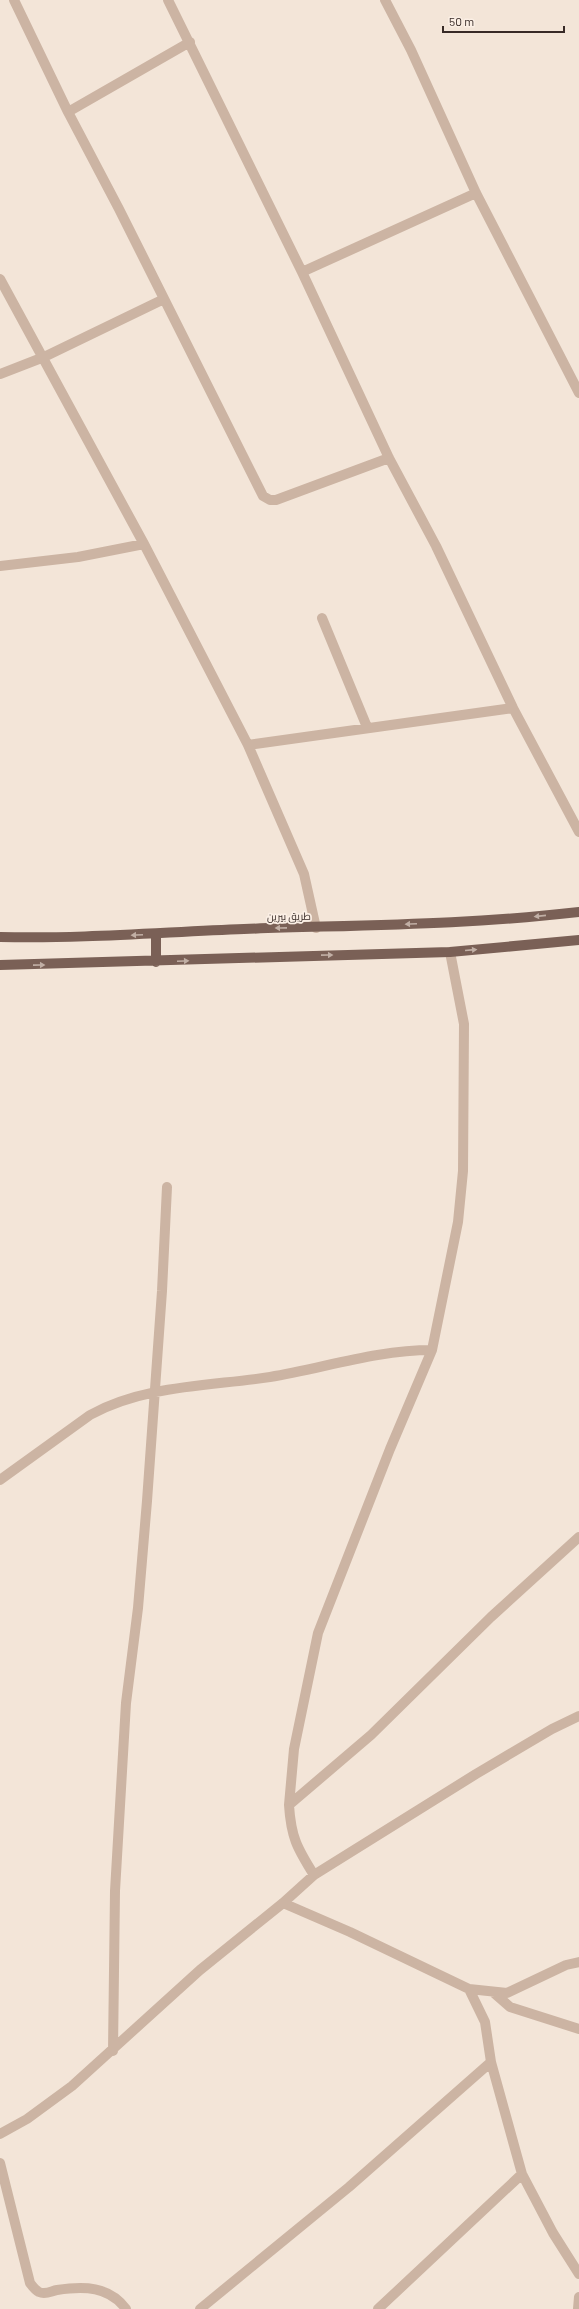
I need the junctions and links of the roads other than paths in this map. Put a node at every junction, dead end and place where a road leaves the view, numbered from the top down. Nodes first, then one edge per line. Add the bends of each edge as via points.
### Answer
1 (14, 0) edge
2 (168, 0) edge
3 (385, 0) edge
4 (190, 42) junction
5 (68, 112) junction
6 (476, 193) junction
7 (302, 272) junction
8 (0, 279) edge
9 (164, 298) junction
10 (44, 357) junction
11 (0, 374) edge
12 (579, 393) edge
13 (389, 458) junction
14 (144, 544) junction
15 (0, 566) edge
16 (322, 618) dead end
17 (513, 708) junction
18 (367, 727) junction
19 (248, 746) junction
20 (579, 832) edge
21 (579, 912) edge
22 (316, 928) junction
23 (156, 934) junction
24 (0, 937) edge
25 (579, 940) edge
26 (450, 952) junction
27 (156, 962) junction
28 (0, 965) edge
29 (167, 1187) dead end
30 (432, 1350) junction
31 (154, 1394) junction
32 (0, 1480) edge
33 (579, 1537) edge
34 (579, 1716) edge
35 (289, 1805) junction
36 (314, 1875) junction
37 (283, 1903) junction
38 (579, 1962) edge
39 (468, 1989) junction
40 (494, 1993) junction
41 (579, 2029) edge
42 (113, 2051) junction
43 (491, 2062) junction
44 (0, 2134) edge
45 (0, 2163) edge
46 (522, 2174) junction
47 (579, 2274) edge
48 (579, 2297) edge
49 (126, 2309) edge
50 (200, 2309) edge
51 (378, 2309) edge
52 (578, 2309) edge

1 - 5 street
2 - 4 street
3 - 6 street via 411,50
4 - 5 street
4 - 7 street
5 - 9 street
6 - 7 street
6 - 12 street
7 - 13 street
8 - 10 street
9 - 10 street
9 - 13 street via 263,496 276,500
10 - 11 street
10 - 14 street
13 - 17 street via 436,546
14 - 15 street via 78,557
14 - 19 street
16 - 18 street
17 - 18 street
17 - 20 street
18 - 19 street
19 - 22 street via 304,874
21 -> 22 main road, طريق بيرين via 508,920
22 -> 23 main road, طريق بيرين
23 -> 24 main road, طريق بيرين via 57,938
23 - 27 main road
26 -> 25 main road
27 -> 26 main road
26 - 30 street via 464,1024 463,1171 458,1222
28 -> 27 main road
29 - 31 street
30 - 31 street via 381,1354 269,1377 186,1387
30 - 35 street via 318,1633 294,1749
31 - 32 street via 105,1407
31 - 42 street via 138,1608 125,1711 115,1891
33 - 35 street via 491,1616 371,1735
34 - 36 street via 476,1774
35 - 36 street via 290,1829 298,1850
36 - 37 street
37 - 39 street
37 - 42 street via 200,1970
38 - 40 street via 566,1965 507,1993
39 - 40 street
39 - 43 street via 485,2022
40 - 41 street via 510,2007
42 - 44 street via 72,2086 27,2119
43 - 46 street
43 - 50 street via 350,2187
45 - 49 street via 30,2283 35,2290 46,2294 62,2290 96,2288 115,2297
46 - 47 street via 553,2233
46 - 51 street
48 - 52 street

